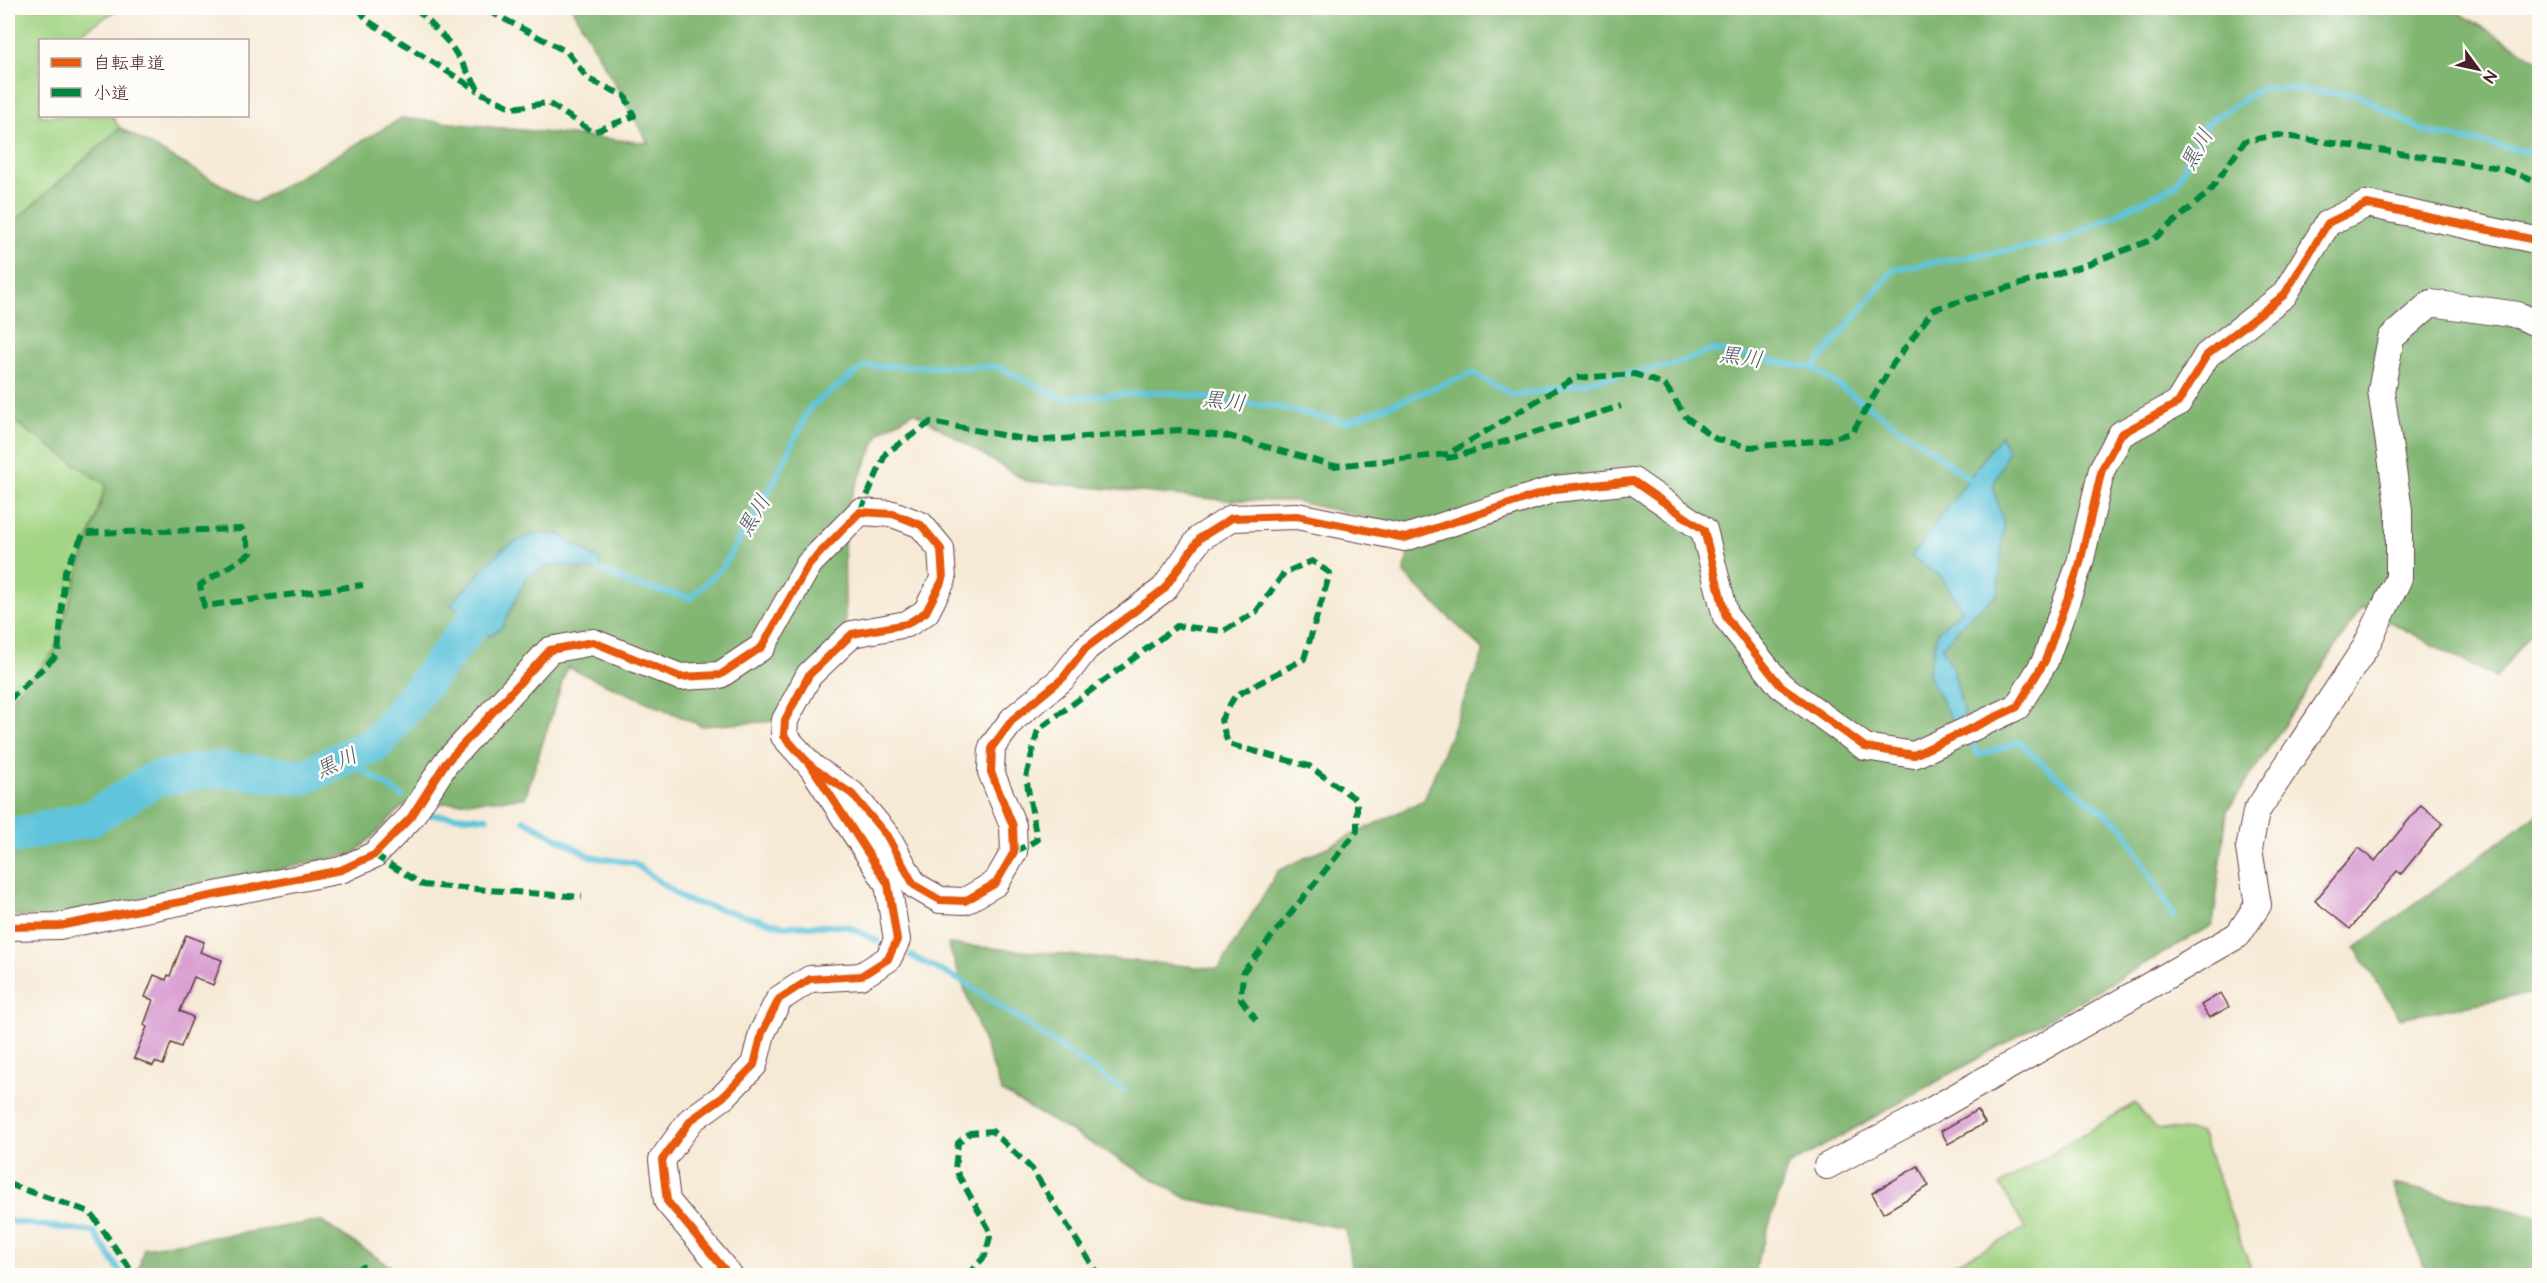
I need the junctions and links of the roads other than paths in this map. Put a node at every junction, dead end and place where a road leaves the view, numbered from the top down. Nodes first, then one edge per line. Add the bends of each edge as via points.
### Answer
1 (2540, 241) edge
2 (2540, 325) edge
3 (812, 767) junction
4 (8, 927) edge
5 (1827, 1166) dead end
6 (730, 1275) edge

1 - 3 street via 2367,204 2328,223 2284,295 2207,355 2178,403 2121,435 2102,469 2080,563 2045,661 2017,707 1914,755 1865,747 1780,685 1726,617 1704,530 1633,481 1556,489 1405,538 1297,516 1232,518 1200,538 1164,589 1086,648 1063,678 1013,719 992,747 991,772 1013,826 1014,852 996,883 965,902 940,900 914,885 887,836 852,794
2 - 5 street via 2518,315 2431,303 2391,338 2381,391 2399,510 2399,578 2365,648 2256,812 2249,849 2258,905 2238,935
3 - 4 street via 784,736 784,720 809,675 852,634 907,624 926,612 943,579 941,549 921,525 893,514 860,512 809,564 762,647 720,675 680,677 593,642 550,650 445,764 411,817 374,855 341,870 59,926
3 - 6 street via 888,884 897,940 888,959 861,976 810,979 779,999 762,1033 754,1065 723,1097 691,1120 662,1160 667,1201

